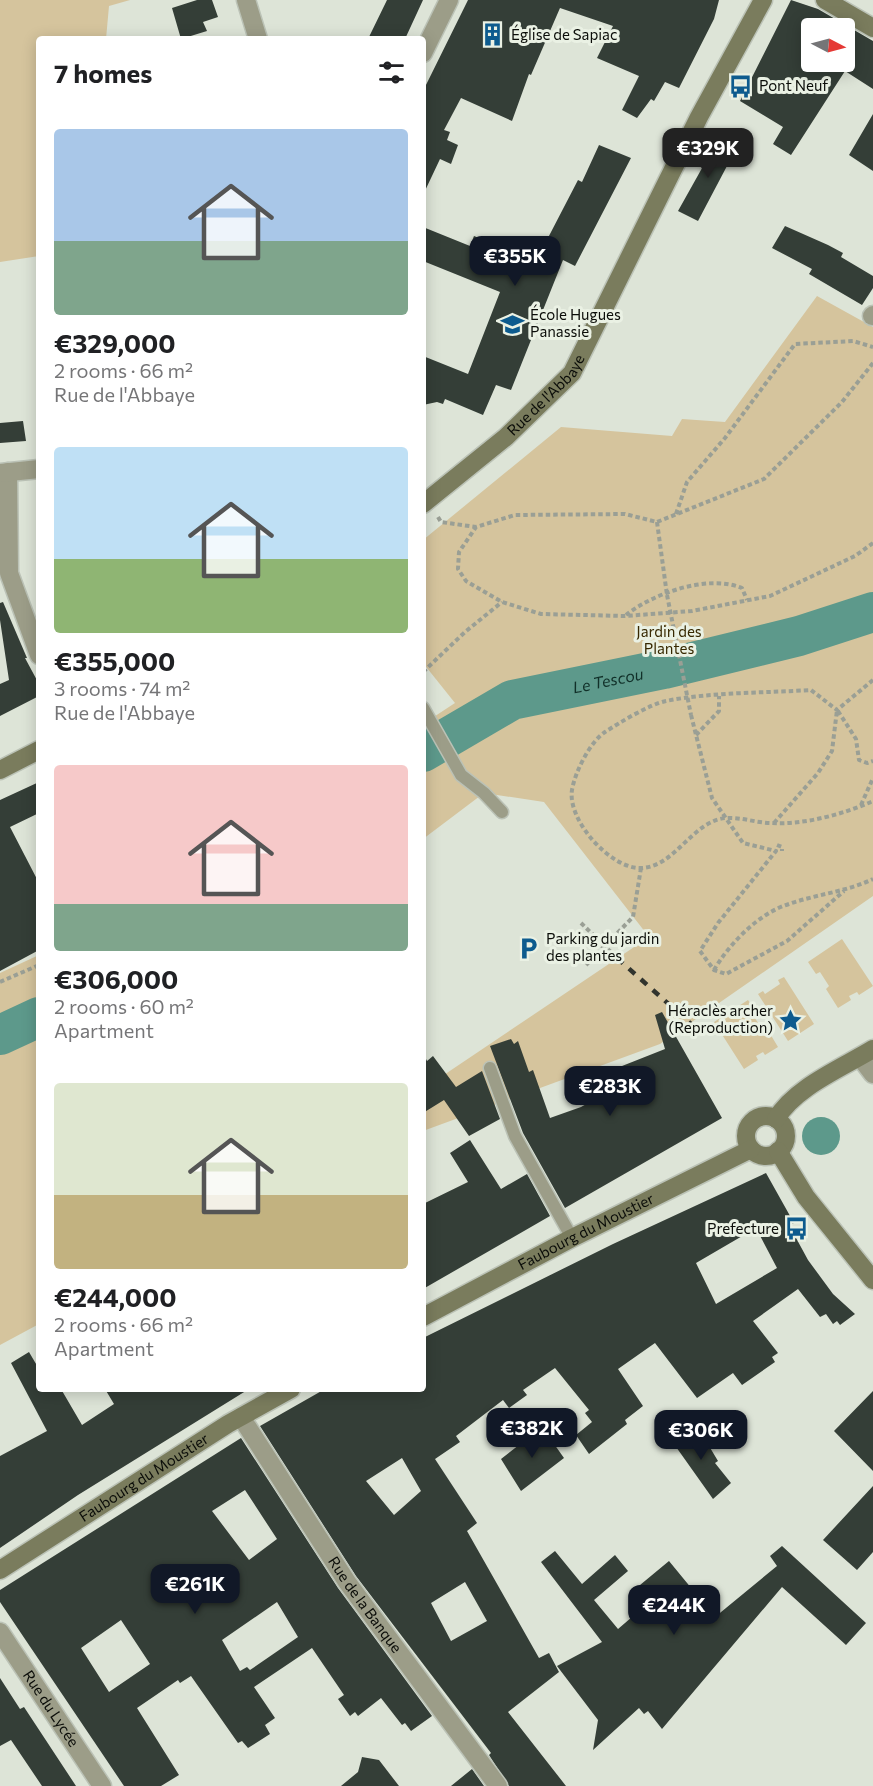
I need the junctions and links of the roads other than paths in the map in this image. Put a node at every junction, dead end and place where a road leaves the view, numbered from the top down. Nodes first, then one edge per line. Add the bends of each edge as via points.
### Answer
1 (246, 0) edge
2 (449, 0) edge
3 (763, 0) edge
4 (825, 0) edge
5 (873, 28) edge
6 (257, 36) edge
7 (426, 47) edge
8 (36, 469) edge
9 (4, 473) edge
10 (426, 498) edge
11 (36, 647) edge
12 (426, 713) edge
13 (36, 752) edge
14 (0, 770) edge
15 (502, 812) dead end
16 (866, 1053) edge
17 (490, 1068) dead end
18 (873, 1074) edge
19 (776, 1119) junction
20 (751, 1149) junction
21 (778, 1151) junction
22 (572, 1238) junction
23 (873, 1280) edge
24 (426, 1315) edge
25 (286, 1392) edge
26 (240, 1417) junction
27 (0, 1570) edge
28 (0, 1632) edge
29 (102, 1786) edge
30 (498, 1786) edge

1 - 6 street
2 - 7 street
3 - 10 main road, Rue de l'Abbaye via 699,117 572,373 506,437
4 - 5 main road
8 - 9 street
9 - 11 street via 9,573
12 - 15 lane via 461,775
13 - 14 main road
16 - 18 street
16 - 19 main road via 804,1091
17 - 22 lane via 515,1136
19 - 20 main road via 763,1117 751,1124 746,1136
19 - 21 main road via 786,1135
20 - 21 main road via 767,1156
20 - 22 main road, Faubourg du Moustier
21 - 23 main road via 807,1197
22 - 24 main road, Faubourg du Moustier
25 - 26 main road, Faubourg du Moustier
26 - 27 main road, Faubourg du Moustier
26 - 30 street, Rue de la Banque via 346,1582
28 - 29 street, Rue du Lycée

